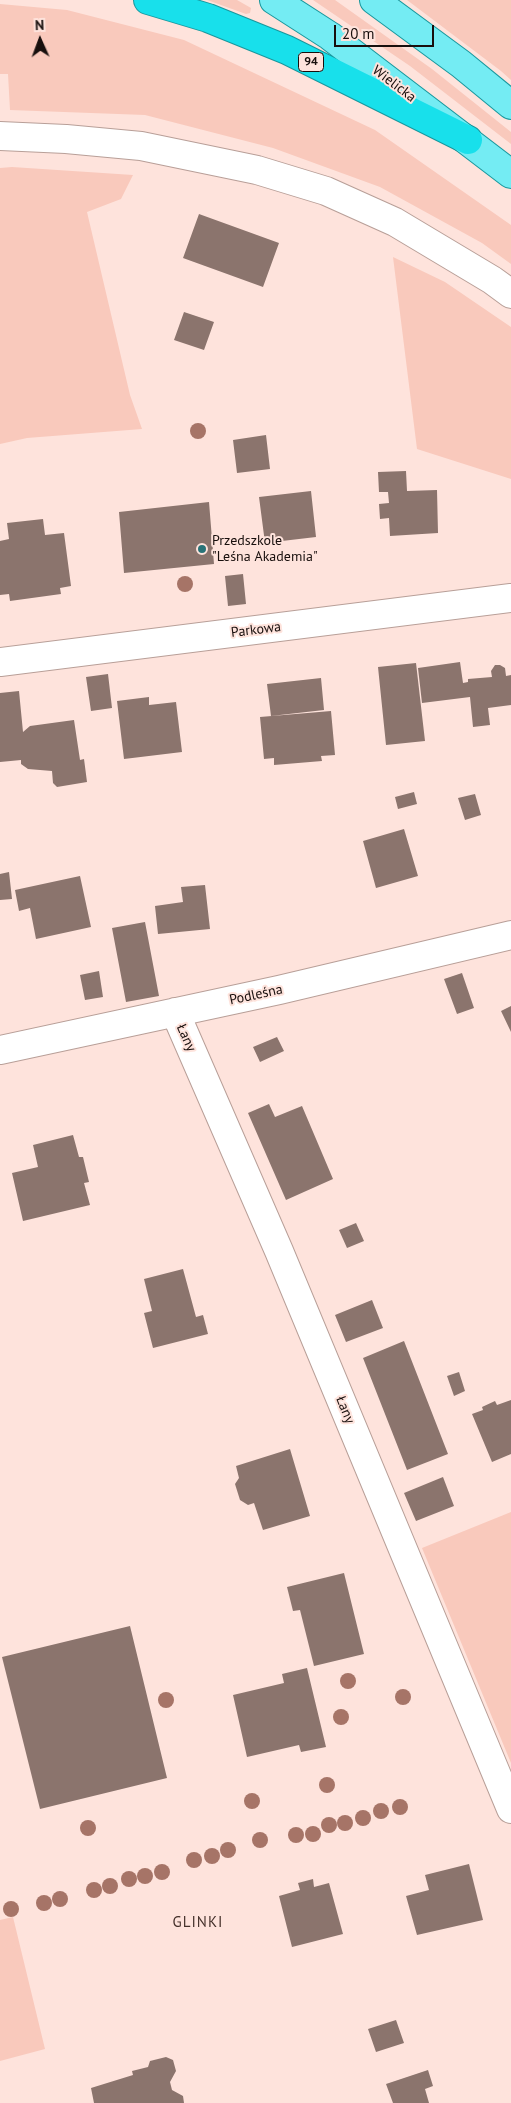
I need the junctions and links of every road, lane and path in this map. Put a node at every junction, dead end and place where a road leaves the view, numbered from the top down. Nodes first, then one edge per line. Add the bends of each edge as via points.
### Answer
1 (148, 0) edge
2 (274, 0) edge
3 (374, 0) edge
4 (511, 105) edge
5 (0, 136) edge
6 (468, 140) junction
7 (511, 174) edge
8 (511, 294) edge
9 (511, 598) edge
10 (0, 662) edge
11 (511, 935) edge
12 (174, 1012) junction
13 (0, 1050) edge
14 (511, 1809) edge

1 - 6 highway, 94 via 208,18 287,50
2 - 6 main road, Wielicka via 330,36
3 - 4 main road
5 - 8 street via 141,146 266,173 326,192 395,222
6 - 7 main road, Wielicka / 94
9 - 10 street, Parkowa
11 - 12 street, Podleśna
12 - 13 street, Podleśna
12 - 14 street, Łany via 279,1251

